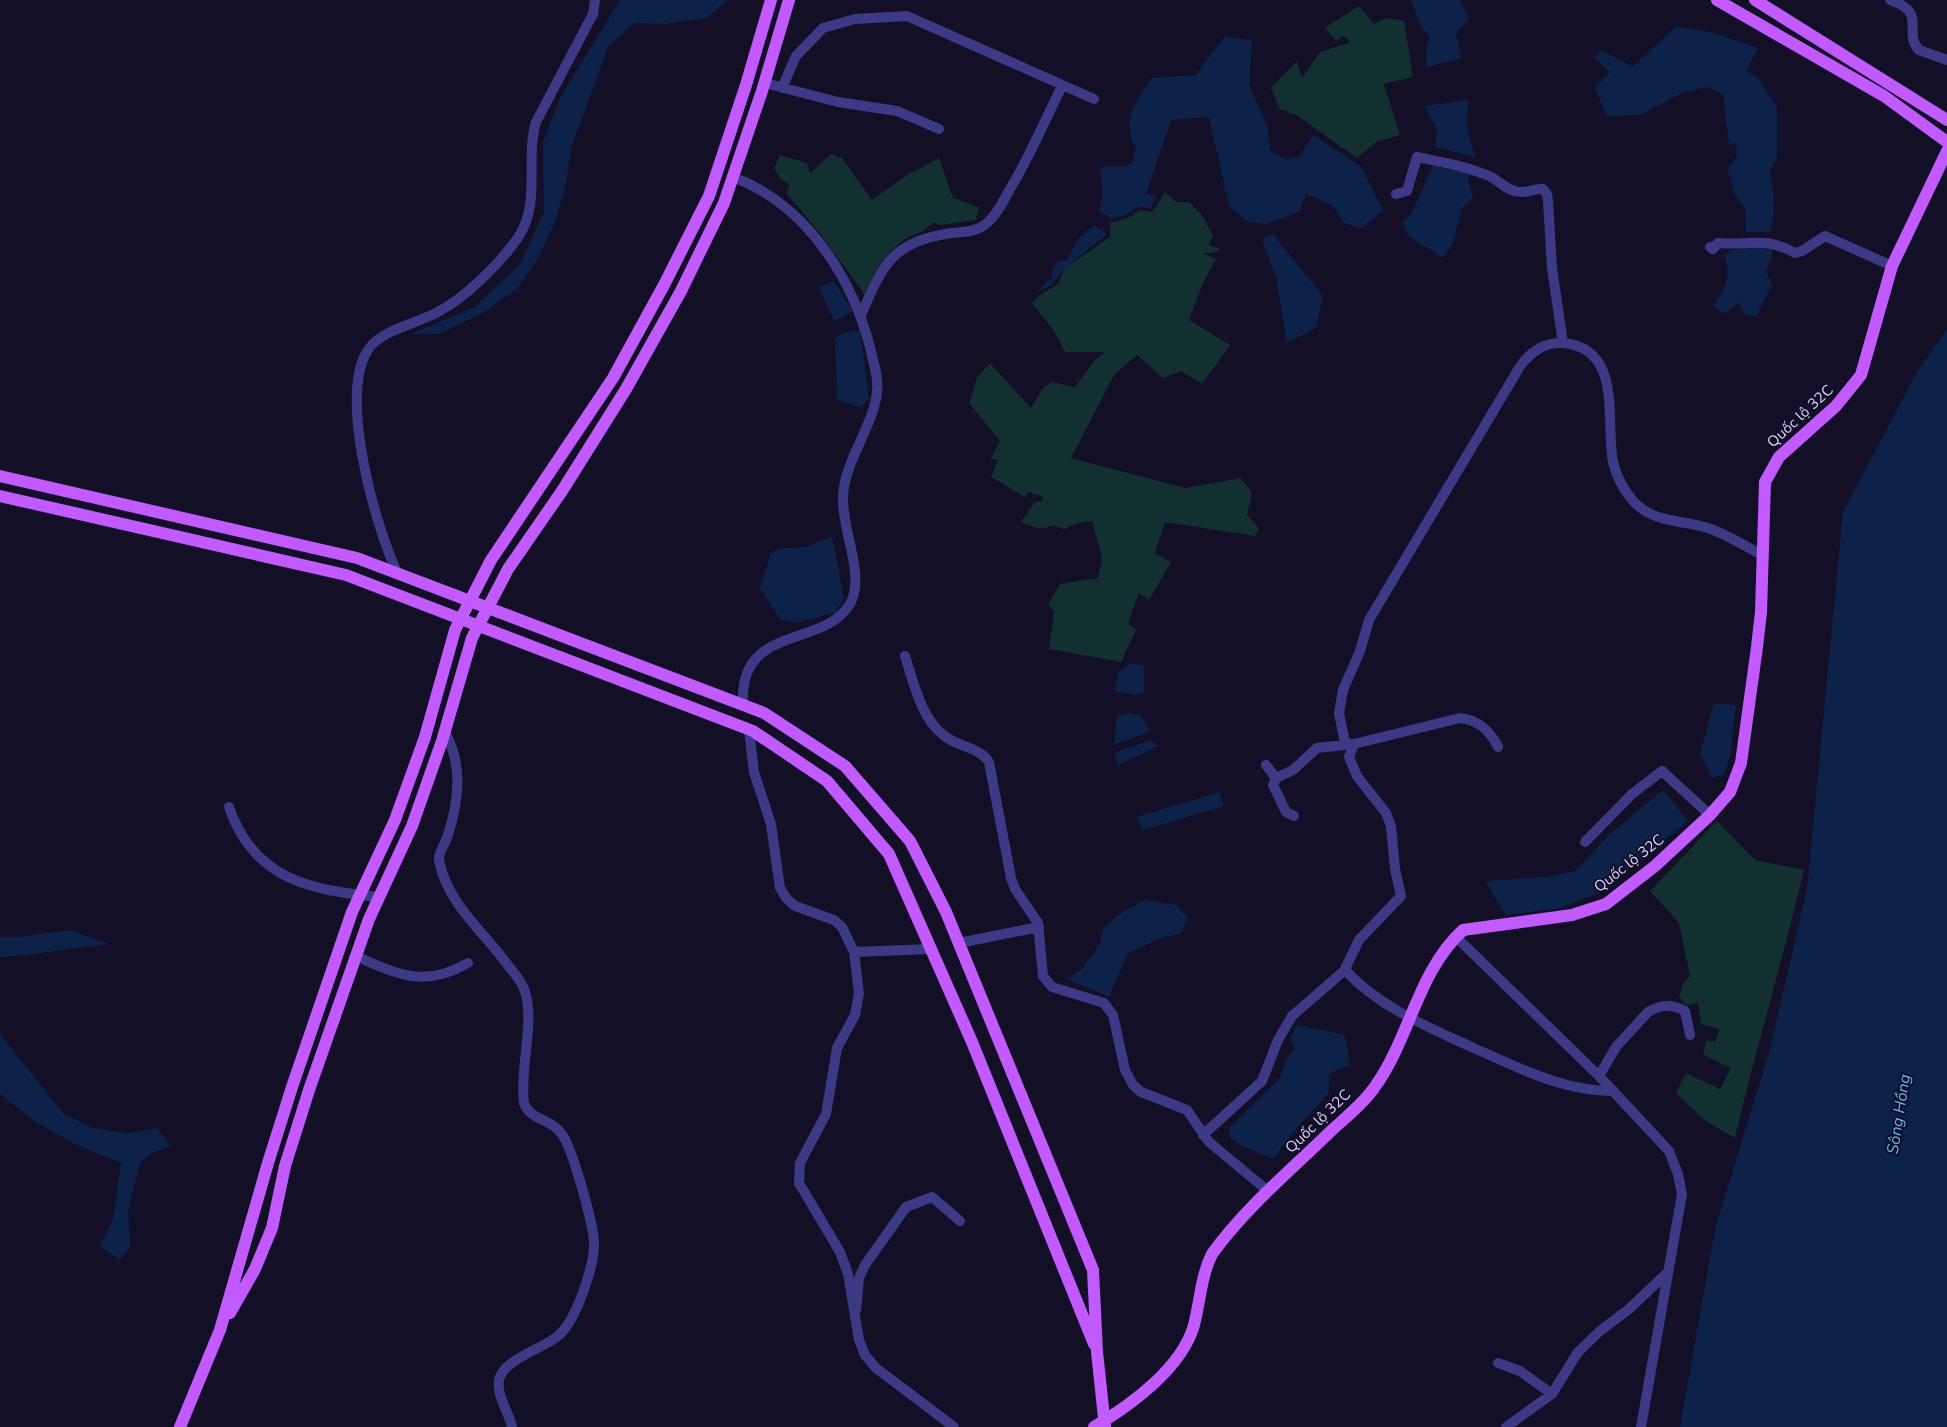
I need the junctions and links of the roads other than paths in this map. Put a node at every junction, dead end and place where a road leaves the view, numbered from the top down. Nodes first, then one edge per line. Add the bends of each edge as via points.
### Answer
1 (595, 0) edge
2 (771, 0) edge
3 (789, 0) edge
4 (1717, 0) edge
5 (1755, 0) edge
6 (1890, 0) edge
7 (1947, 60) edge
8 (764, 83) junction
9 (1062, 86) junction
10 (782, 88) junction
11 (1094, 99) dead end
12 (1947, 120) edge
13 (939, 129) dead end
14 (1947, 142) edge
15 (1947, 151) edge
16 (733, 177) junction
17 (1396, 194) dead end
18 (1710, 247) dead end
19 (1892, 266) junction
20 (861, 315) junction
21 (1563, 343) junction
22 (0, 476) edge
23 (63, 491) junction
24 (0, 496) edge
25 (56, 510) junction
26 (1762, 555) junction
27 (398, 574) junction
28 (470, 601) junction
29 (488, 608) junction
30 (461, 620) junction
31 (479, 624) junction
32 (905, 656) dead end
33 (742, 704) junction
34 (749, 730) junction
35 (445, 732) junction
36 (1354, 744) junction
37 (1498, 747) dead end
38 (1266, 765) dead end
39 (1276, 778) junction
40 (229, 807) dead end
41 (1710, 815) junction
42 (1294, 816) dead end
43 (1585, 842) dead end
44 (361, 895) junction
45 (379, 897) junction
46 (1039, 927) junction
47 (1456, 937) junction
48 (959, 943) junction
49 (931, 949) junction
50 (854, 952) junction
51 (356, 956) junction
52 (468, 963) dead end
53 (1345, 970) junction
54 (1409, 1018) junction
55 (1690, 1035) dead end
56 (1600, 1076) junction
57 (1614, 1091) junction
58 (1202, 1135) junction
59 (1268, 1191) junction
60 (960, 1221) dead end
61 (1668, 1272) junction
62 (854, 1315) junction
63 (220, 1330) junction
64 (1097, 1352) junction
65 (1498, 1363) dead end
66 (1552, 1394) junction
67 (1101, 1425) edge
68 (180, 1427) edge
69 (512, 1427) edge
70 (954, 1427) edge
71 (1506, 1427) edge
72 (1641, 1427) edge

1 - 27 street via 593,14 536,122 532,137 531,204 519,236 464,295 436,313 382,337 372,344 360,362 356,382 364,463 373,509
2 - 28 main road via 709,196 613,378 491,560
3 - 8 main road
4 - 14 main road via 1884,96
5 - 12 main road
6 - 7 street via 1909,11 1914,21 1916,47
8 - 10 street
8 - 16 main road
9 - 10 street via 907,16 855,18 823,28 796,56
9 - 11 street
9 - 20 street via 1022,170 993,217 978,229 931,236 898,252 882,270
10 - 13 street via 838,102 897,111
15 - 19 main road, Quốc lộ 32C
16 - 20 street via 756,186 780,202 809,230 830,257
16 - 29 main road via 724,203 681,291 626,389 508,569
17 - 21 street via 1407,191 1417,157 1463,167 1521,193 1534,188 1543,189 1548,201 1552,268
18 - 19 street via 1713,249 1718,243 1740,245 1758,241 1781,245 1795,253 1825,236
19 - 26 main road, Quốc lộ 32C via 1869,350 1855,385 1785,451 1767,476
20 - 33 street via 878,383 875,402 844,485 844,522 855,575 854,595 844,612 834,620 785,639 763,652 749,671
21 - 26 street via 1584,349 1601,367 1611,409 1614,464 1621,485 1636,504 1661,519 1713,530
21 - 36 street via 1545,345 1526,358 1376,605 1343,690 1339,714 1344,743
22 - 23 main road
23 - 25 main road
23 - 27 main road via 357,558
24 - 25 main road
25 - 30 main road via 346,575
26 - 41 main road, Quốc lộ 32C via 1761,612 1741,763 1730,792
27 - 28 main road
28 - 29 main road
28 - 30 main road
29 - 31 main road
29 - 33 main road
30 - 31 main road
30 - 44 main road via 455,630 425,737 395,820
31 - 34 main road
31 - 35 main road
32 - 46 street via 918,696 934,727 948,739 980,752 988,762 1011,878
33 - 48 main road via 764,713 845,766 910,841
34 - 49 main road via 828,781 890,854
34 - 50 street via 754,772 771,824 780,888 795,906 838,922
35 - 45 main road via 412,826
35 - 69 street via 453,746 458,774 448,836 439,857 444,878 455,902 486,936 523,987 528,1005 524,1102 531,1114 552,1124 565,1138 594,1243 591,1268 566,1328 553,1340 510,1363 502,1372 499,1388
36 - 37 street via 1460,718 1482,725
36 - 39 street via 1317,748 1293,770
36 - 53 street via 1349,757 1357,776 1392,826 1395,870 1401,896 1359,940
38 - 39 street
39 - 42 street via 1274,785 1286,812
40 - 44 street via 237,830 249,848 284,877 326,890
41 - 43 street via 1662,771 1632,794
41 - 47 main road, Quốc lộ 32C via 1655,866 1606,904 1572,915 1463,930
44 - 45 street
44 - 63 main road via 352,912 292,1087
45 - 51 main road
46 - 48 street
46 - 58 street via 1046,983 1052,988 1104,1002 1112,1015 1129,1081 1141,1092 1187,1110
47 - 54 main road, Quốc lộ 32C via 1435,963
47 - 56 street
48 - 64 main road via 1093,1270
49 - 50 street
49 - 64 main road
50 - 62 street via 859,993 857,1008 837,1048 826,1114 800,1163 798,1176 801,1188 836,1241 848,1274
51 - 52 street via 410,977 431,978
51 - 63 main road via 284,1166 272,1228 256,1270
53 - 54 street via 1362,986
53 - 58 street via 1292,1016 1278,1040 1262,1081
54 - 57 street via 1540,1078 1593,1092
54 - 59 main road, Quốc lộ 32C via 1373,1090
55 - 56 street via 1685,1011 1673,1004 1654,1008 1616,1047
56 - 57 street
57 - 61 street via 1669,1151 1678,1174 1682,1194
58 - 59 street
59 - 67 main road, Quốc lộ 32C via 1209,1260 1194,1324 1184,1348 1154,1383
60 - 62 street via 932,1197 906,1207 865,1265 859,1278
61 - 66 street via 1578,1352
61 - 72 street
62 - 70 street via 858,1340 870,1362
63 - 68 main road
64 - 67 main road
65 - 66 street via 1520,1371
66 - 71 street

